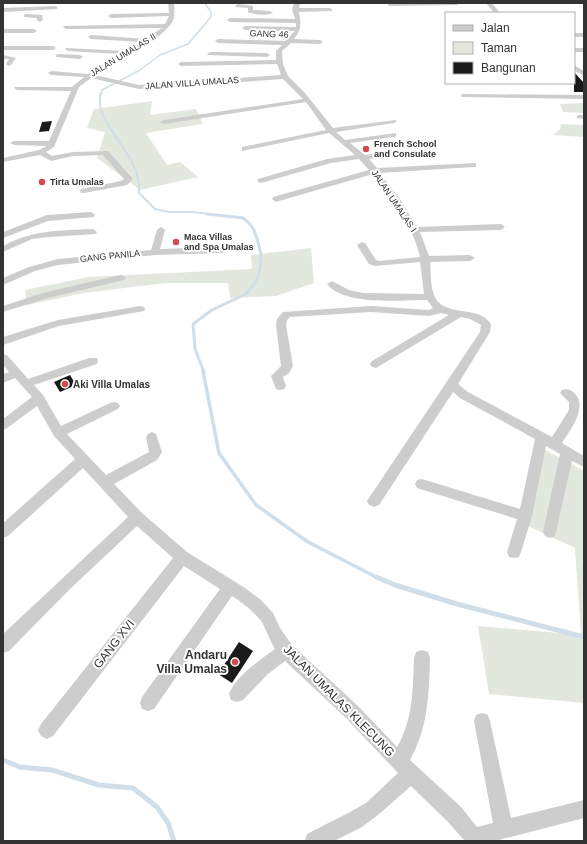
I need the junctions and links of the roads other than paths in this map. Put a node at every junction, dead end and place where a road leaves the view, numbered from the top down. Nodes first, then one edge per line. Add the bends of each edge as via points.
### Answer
1 (171, 3) edge
2 (456, 3) edge
3 (489, 3) edge
4 (389, 4) dead end
5 (406, 4) junction
6 (238, 6) dead end
7 (55, 8) dead end
8 (3, 10) edge
9 (330, 10) dead end
10 (408, 10) dead end
11 (295, 12) edge
12 (496, 12) edge
13 (276, 13) dead end
14 (17, 16) dead end
15 (171, 17) junction
16 (110, 18) dead end
17 (40, 20) dead end
18 (230, 20) dead end
19 (166, 26) junction
20 (66, 27) dead end
21 (238, 28) dead end
22 (3, 31) edge
23 (34, 31) dead end
24 (243, 33) dead end
25 (91, 36) dead end
26 (292, 37) junction
27 (149, 41) junction
28 (218, 41) dead end
29 (320, 42) dead end
30 (3, 48) edge
31 (53, 48) dead end
32 (68, 49) dead end
33 (127, 53) junction
34 (210, 54) dead end
35 (58, 56) dead end
36 (3, 57) edge
37 (279, 59) junction
38 (115, 60) junction
39 (8, 64) dead end
40 (181, 64) dead end
41 (575, 68) edge
42 (51, 73) dead end
43 (584, 74) edge
44 (90, 76) junction
45 (285, 77) junction
46 (17, 88) dead end
47 (75, 89) junction
48 (463, 96) dead end
49 (584, 97) edge
50 (308, 100) junction
51 (394, 121) dead end
52 (164, 122) dead end
53 (330, 130) junction
54 (393, 135) dead end
55 (344, 142) junction
56 (14, 143) dead end
57 (52, 143) junction
58 (245, 149) dead end
59 (41, 152) junction
60 (406, 152) dead end
61 (361, 157) junction
62 (3, 160) edge
63 (473, 165) dead end
64 (374, 171) junction
65 (261, 181) dead end
66 (84, 191) dead end
67 (276, 199) dead end
68 (91, 215) dead end
69 (501, 227) dead end
70 (161, 230) dead end
71 (414, 230) junction
72 (93, 232) dead end
73 (3, 236) edge
74 (362, 245) dead end
75 (3, 249) edge
76 (222, 250) dead end
77 (155, 252) junction
78 (470, 258) dead end
79 (424, 259) junction
80 (121, 278) dead end
81 (3, 282) edge
82 (332, 284) dead end
83 (430, 297) junction
84 (3, 309) edge
85 (140, 309) dead end
86 (442, 309) junction
87 (460, 313) junction
88 (3, 341) edge
89 (3, 358) edge
90 (93, 361) dead end
91 (376, 364) dead end
92 (9, 376) edge
93 (26, 384) junction
94 (452, 385) junction
95 (280, 386) dead end
96 (566, 393) dead end
97 (38, 398) junction
98 (114, 406) dead end
99 (3, 424) edge
100 (58, 433) junction
101 (542, 437) junction
102 (152, 438) dead end
103 (554, 445) junction
104 (567, 453) junction
105 (83, 460) junction
106 (584, 462) edge
107 (106, 482) junction
108 (422, 484) dead end
109 (374, 502) dead end
110 (525, 516) junction
111 (137, 517) junction
112 (3, 532) edge
113 (550, 532) dead end
114 (514, 552) dead end
115 (182, 557) junction
116 (230, 587) junction
117 (3, 645) edge
118 (286, 651) junction
119 (422, 658) dead end
120 (237, 694) dead end
121 (148, 702) dead end
122 (482, 721) dead end
123 (46, 730) dead end
124 (399, 761) junction
125 (411, 774) junction
126 (584, 809) edge
127 (504, 829) junction
128 (476, 839) edge
129 (314, 841) edge

1 - 15 street
2 - 5 street
3 - 12 street
4 - 5 street
5 - 10 street
6 - 13 street via 251,8 252,12
7 - 8 street
9 - 11 street
11 - 18 street
11 - 26 street
14 - 17 street via 39,16 42,17
15 - 16 street
15 - 19 street, JALAN UMALAS II
19 - 20 street
19 - 27 street, JALAN UMALAS II
21 - 26 street
22 - 23 street
24 - 26 street, GANG 46
25 - 27 street
26 - 28 street
26 - 29 street
26 - 37 street via 279,51
27 - 33 street, JALAN UMALAS II
30 - 31 street
32 - 33 street
33 - 38 street, JALAN UMALAS II
34 - 37 street
35 - 38 street
36 - 39 street via 13,58
37 - 40 street
37 - 45 street, JALAN UMALAS I
38 - 44 street, JALAN UMALAS II
41 - 43 street
42 - 44 street, JALAN VILLA UMALAS
44 - 45 street, JALAN VILLA UMALAS via 139,86
44 - 47 street, JALAN UMALAS II
45 - 50 street, JALAN UMALAS I
46 - 47 street
47 - 57 street, JALAN UMALAS II
48 - 49 street
50 - 52 street
50 - 53 street, JALAN UMALAS I
51 - 53 street
53 - 55 street, JALAN UMALAS I
53 - 58 street
54 - 55 street
55 - 61 street, JALAN UMALAS I
56 - 57 street
57 - 59 street, JALAN UMALAS II
59 - 62 street, JALAN UMALAS II
59 - 66 street via 51,159 73,154 105,153 129,179 124,184
60 - 61 street
61 - 64 street, JALAN UMALAS I
61 - 65 street via 330,161
63 - 64 street
64 - 67 street
64 - 71 street, JALAN UMALAS I
68 - 73 street via 47,218
69 - 71 street
70 - 77 street
71 - 79 street, JALAN UMALAS I
72 - 75 street via 31,237
74 - 79 street via 375,263
76 - 77 street, GANG PANILA
77 - 81 street, GANG PANILA via 49,264
78 - 79 street
79 - 83 street, JALAN UMALAS I
80 - 84 street via 46,295
82 - 83 street via 358,296
83 - 86 street via 435,305
85 - 88 street via 58,323
86 - 87 street
86 - 95 street via 429,313 371,309 287,314 281,325 287,366 277,376
87 - 91 street
87 - 94 street via 480,318 486,327
89 - 92 street, JALAN UMALAS KLECUNG
90 - 93 street
92 - 93 street, JALAN UMALAS KLECUNG
93 - 97 street, JALAN UMALAS KLECUNG
94 - 101 street via 464,395
94 - 109 street
96 - 103 street via 574,399 575,411
97 - 99 street
97 - 100 street, JALAN UMALAS KLECUNG
98 - 100 street
100 - 105 street, JALAN UMALAS KLECUNG
101 - 103 street
101 - 110 street
102 - 107 street via 156,452 153,456
103 - 104 street
104 - 106 street
104 - 113 street
105 - 107 street, JALAN UMALAS KLECUNG
105 - 112 street
107 - 111 street, JALAN UMALAS KLECUNG
108 - 110 street
110 - 114 street
111 - 115 street, JALAN UMALAS KLECUNG
111 - 117 street
115 - 116 street, JALAN UMALAS KLECUNG
115 - 123 street, GANG XVI
116 - 118 street, JALAN UMALAS KLECUNG via 264,613
116 - 121 street
118 - 120 street via 262,668
118 - 124 street, JALAN UMALAS KLECUNG via 352,712
119 - 124 street via 418,716 411,740
122 - 127 street
124 - 125 street, JALAN UMALAS KLECUNG
125 - 128 street, JALAN UMALAS KLECUNG via 454,814
125 - 129 street via 360,816
126 - 127 street
127 - 128 street

